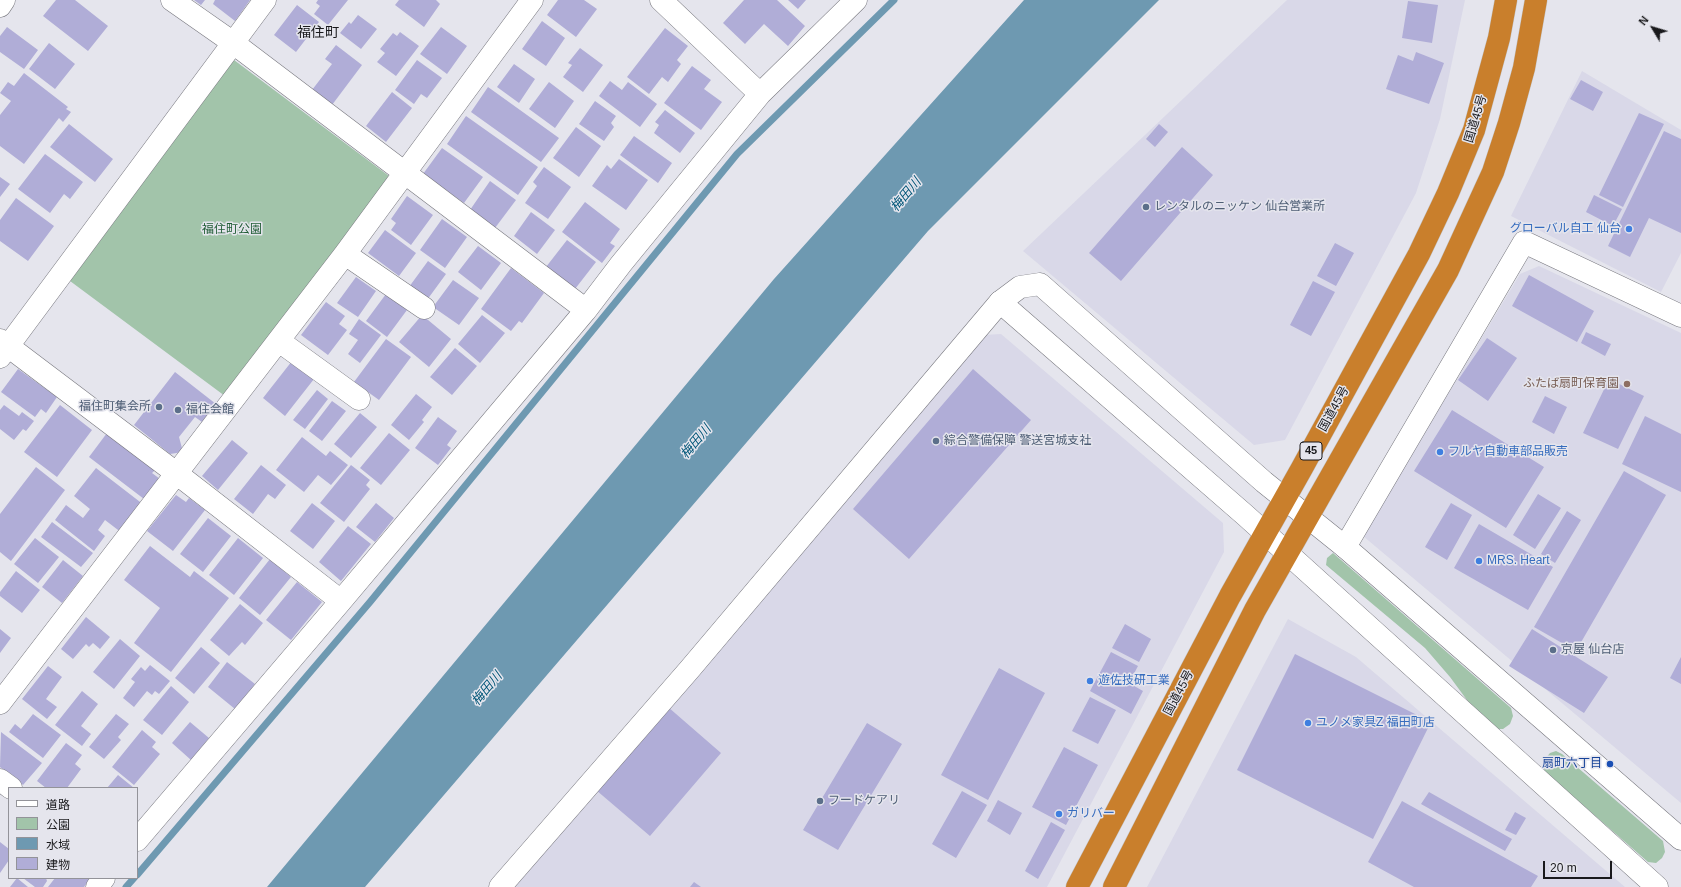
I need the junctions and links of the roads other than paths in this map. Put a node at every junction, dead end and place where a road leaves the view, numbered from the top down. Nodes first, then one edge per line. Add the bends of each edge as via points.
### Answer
1 (4, 0) edge
2 (172, 0) edge
3 (265, 0) edge
4 (532, 0) edge
5 (660, 0) edge
6 (856, 0) edge
7 (1506, 0) edge
8 (1536, 0) edge
9 (0, 6) edge
10 (232, 42) junction
11 (760, 94) junction
12 (405, 174) junction
13 (345, 254) junction
14 (1000, 302) junction
15 (424, 308) dead end
16 (586, 310) junction
17 (1681, 316) edge
18 (279, 341) junction
19 (3, 348) edge
20 (359, 399) dead end
21 (176, 473) junction
22 (1284, 499) junction
23 (1308, 518) junction
24 (1265, 534) junction
25 (1345, 547) junction
26 (1287, 554) junction
27 (341, 602) junction
28 (0, 703) edge
29 (0, 780) edge
30 (10, 787) edge
31 (138, 839) edge
32 (1681, 840) edge
33 (103, 879) edge
34 (97, 887) edge
35 (500, 887) edge
36 (1077, 887) edge
37 (1114, 887) edge
38 (1657, 887) edge

1 - 9 street
2 - 10 street
3 - 10 street
4 - 12 street
5 - 11 street
6 - 11 street
7 - 22 highway, 国道45号 / 45 via 1499,38 1474,130 1448,194 1419,254
8 - 23 highway, 45 via 1524,68 1493,172 1448,270
10 - 12 street
10 - 19 street
11 - 16 street
12 - 13 street
12 - 16 street
13 - 15 street
13 - 18 street
14 - 22 street via 1020,287 1040,284
14 - 24 street
14 - 35 street via 689,670
16 - 27 street
17 - 25 street via 1524,242
18 - 20 street
18 - 21 street
19 - 21 street
21 - 27 street
21 - 28 street
22 - 23 street
22 - 24 highway, 国道45号 / 45
23 - 25 street
23 - 26 highway, 45
24 - 26 street
24 - 36 highway, 国道45号 / 45
25 - 32 street
26 - 37 highway, 45 via 1255,610
26 - 38 street
27 - 31 street
29 - 30 street
33 - 34 street

